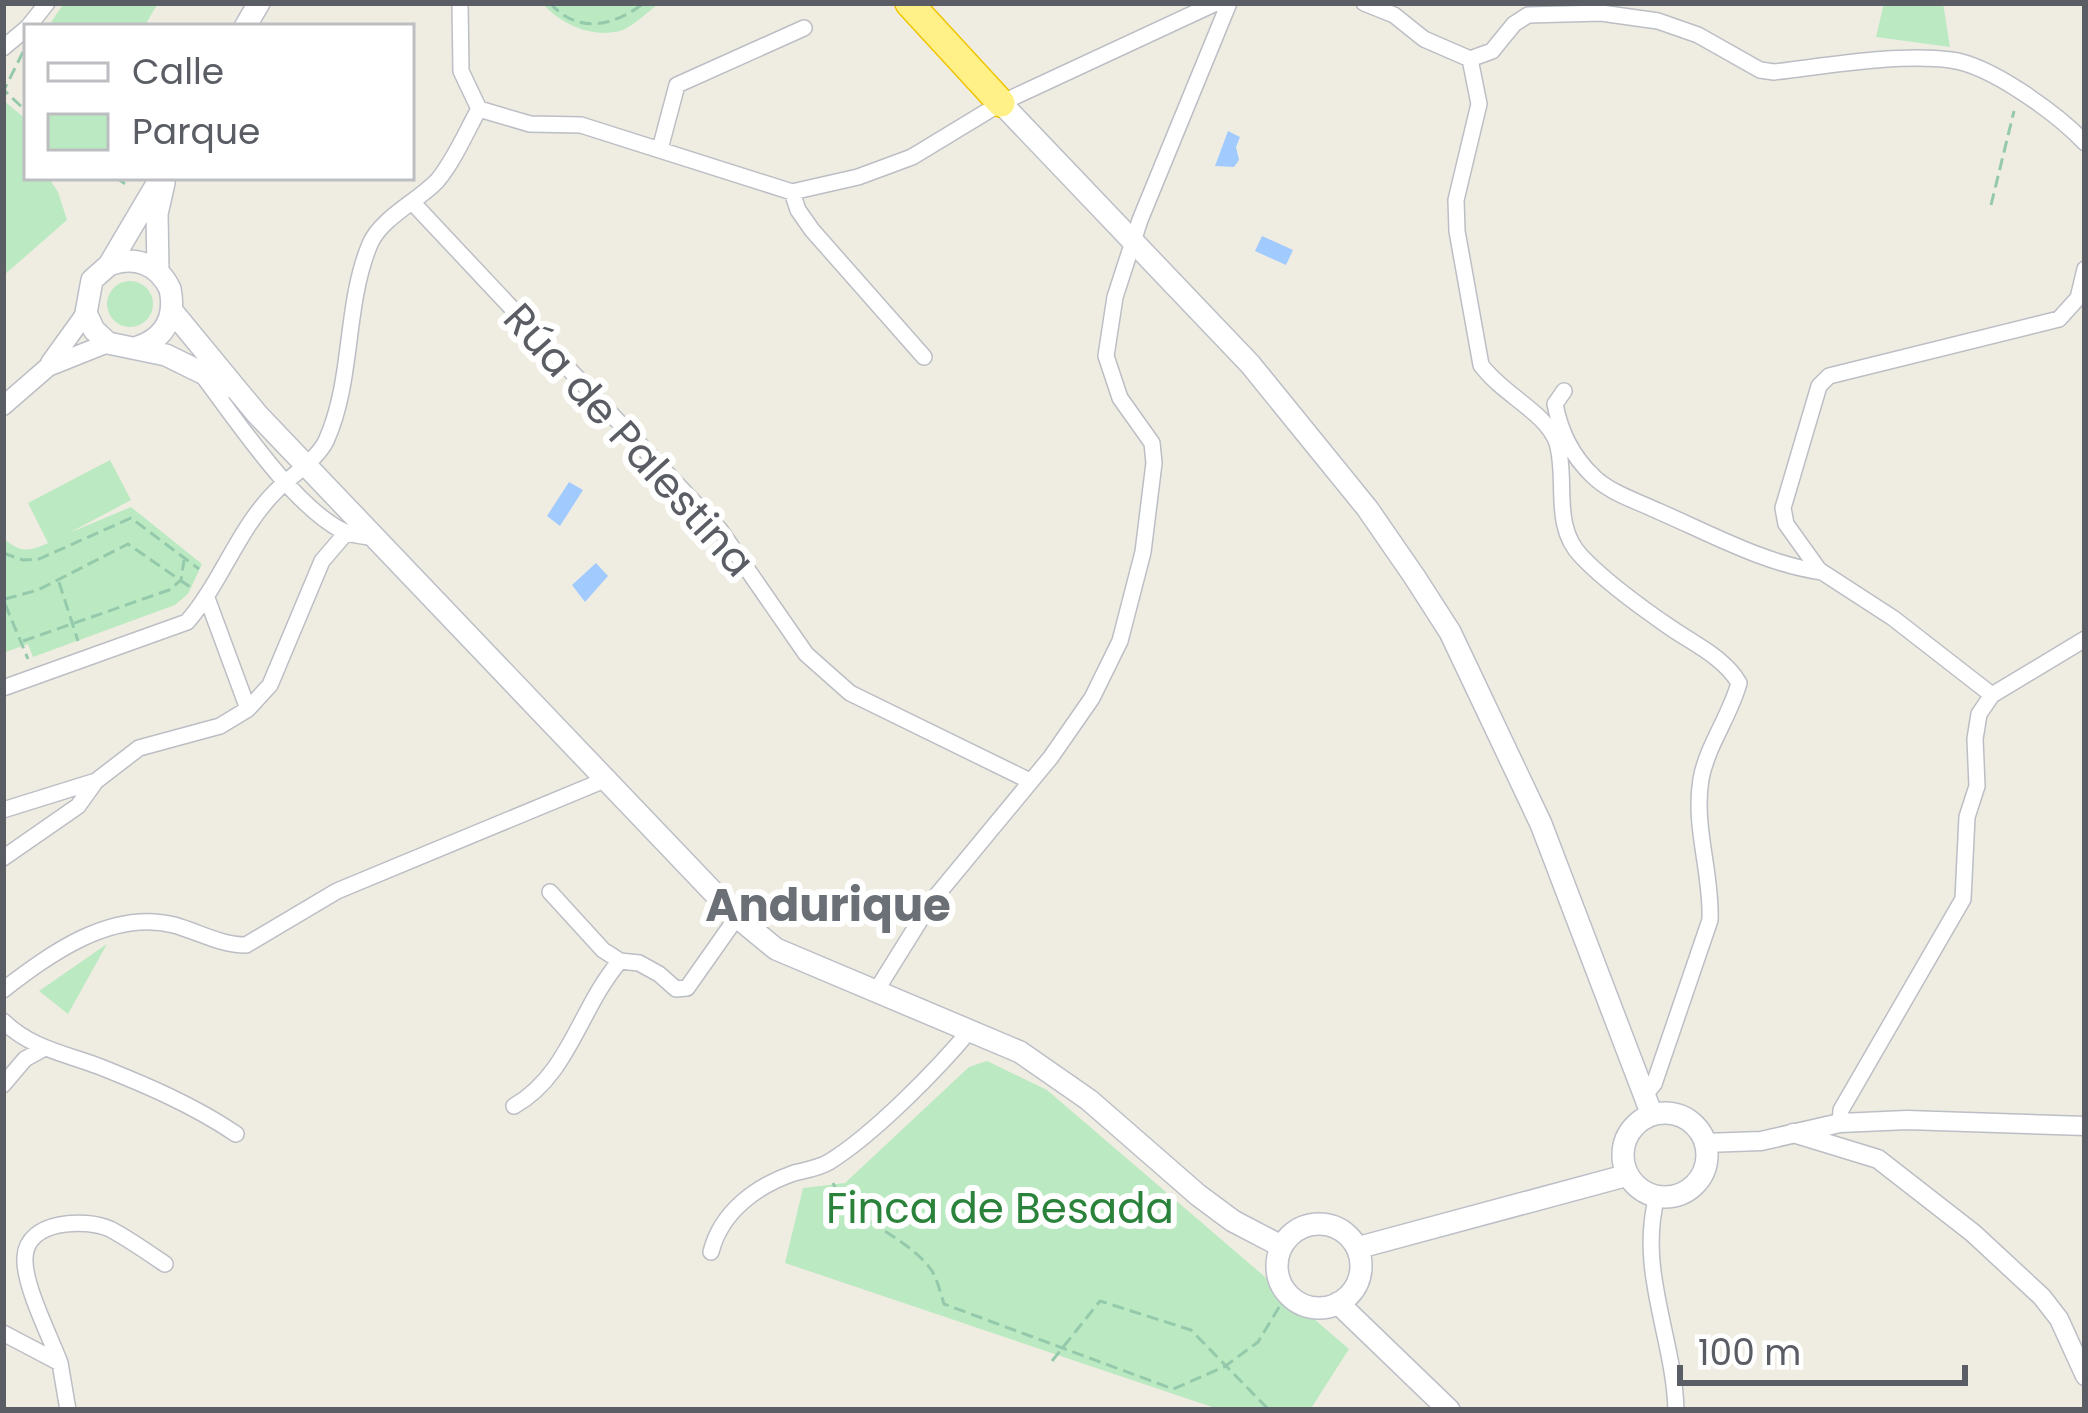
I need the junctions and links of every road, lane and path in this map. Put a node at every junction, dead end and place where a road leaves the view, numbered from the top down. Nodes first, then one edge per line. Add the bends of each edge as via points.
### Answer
1 (460, 3) edge
2 (550, 3) edge
3 (644, 3) edge
4 (909, 3) edge
5 (1216, 3) edge
6 (1229, 3) edge
7 (1364, 3) edge
8 (804, 28) dead end
9 (24, 55) edge
10 (1470, 59) junction
11 (2019, 92) junction
12 (1001, 103) junction
13 (24, 109) edge
14 (478, 110) junction
15 (2085, 143) edge
16 (660, 149) junction
17 (161, 180) edge
18 (163, 180) edge
19 (792, 192) junction
20 (413, 203) junction
21 (1991, 205) dead end
22 (1132, 242) junction
23 (109, 265) junction
24 (2085, 269) edge
25 (158, 272) junction
26 (172, 311) junction
27 (86, 314) junction
28 (108, 343) junction
29 (138, 347) junction
30 (924, 357) dead end
31 (47, 367) junction
32 (202, 374) junction
33 (236, 390) junction
34 (1564, 391) dead end
35 (3, 406) edge
36 (304, 464) junction
37 (286, 481) junction
38 (346, 533) junction
39 (377, 538) junction
40 (3, 553) edge
41 (184, 560) junction
42 (1822, 572) junction
43 (217, 579) junction
44 (58, 580) junction
45 (181, 580) junction
46 (207, 598) junction
47 (4, 601) edge
48 (73, 623) junction
49 (2085, 639) edge
50 (23, 641) junction
51 (84, 660) junction
52 (34, 678) junction
53 (3, 688) edge
54 (1992, 695) junction
55 (248, 709) junction
56 (607, 779) junction
57 (96, 781) junction
58 (1030, 781) junction
59 (3, 810) edge
60 (3, 858) edge
61 (550, 892) dead end
62 (737, 917) junction
63 (620, 961) junction
64 (3, 990) edge
65 (876, 991) junction
66 (3, 1022) edge
67 (971, 1029) junction
68 (43, 1049) junction
69 (3, 1085) edge
70 (514, 1106) dead end
71 (1647, 1106) junction
72 (1866, 1122) junction
73 (1840, 1123) junction
74 (2085, 1126) edge
75 (1793, 1133) junction
76 (236, 1135) dead end
77 (1705, 1143) junction
78 (1878, 1159) junction
79 (826, 1164) junction
80 (1628, 1175) junction
81 (1657, 1196) junction
82 (1281, 1246) junction
83 (1358, 1248) junction
84 (711, 1252) dead end
85 (165, 1264) dead end
86 (1287, 1294) junction
87 (1338, 1304) junction
88 (3, 1334) edge
89 (1060, 1349) junction
90 (1052, 1360) dead end
91 (60, 1363) junction
92 (1224, 1367) junction
93 (2085, 1376) edge
94 (68, 1410) edge
95 (1269, 1410) edge
96 (1449, 1410) edge
97 (1676, 1410) edge

1 - 14 street via 461,71
2 - 3 path via 582,24 604,25
4 - 12 highway
5 - 12 street
6 - 22 street
7 - 10 street
8 - 16 street via 677,85
9 - 13 path via 4,90
10 - 11 street via 1492,51 1528,15 1601,13 1658,21 1760,70 1951,60
10 - 71 street via 1479,104 1456,200 1481,365 1552,433 1570,541 1581,556 1731,669 1738,683 1701,780 1711,892 1703,949
11 - 15 street
11 - 21 path
12 - 19 street via 912,157
12 - 22 main road
14 - 16 street via 530,124 581,125
14 - 20 street via 440,178
16 - 19 street
17 - 23 main road
18 - 25 main road
19 - 30 street via 812,230
20 - 36 street via 371,242 327,438
20 - 58 street, Rúa de Palestina via 720,530 806,654 850,693
22 - 58 street via 1106,356 1120,398 1152,443 1143,552 1120,641 1092,698
22 - 71 main road via 1291,412 1450,632 1541,824
23 - 25 main road via 129,260
23 - 27 main road via 88,291
24 - 42 street via 2078,298 2059,320 1828,376 1819,386 1783,508
25 - 26 main road
26 - 29 main road via 164,330
26 - 33 main road
27 - 28 main road
27 - 31 street
28 - 29 main road
28 - 31 street
29 - 32 main road
31 - 35 street
32 - 33 main road
32 - 37 street
33 - 36 main road
34 - 42 street via 1556,404 1559,426 1595,479 1753,553
36 - 37 street
36 - 39 main road
37 - 38 street
37 - 43 street
38 - 39 street
38 - 55 street via 322,561 270,685
39 - 56 main road
40 - 41 path via 38,559 131,518
41 - 43 path
41 - 45 path
42 - 54 street
43 - 46 street
44 - 45 path via 128,544
44 - 47 path
44 - 48 path
45 - 46 path
45 - 48 path
46 - 51 street via 187,622
46 - 55 street
47 - 50 path
48 - 50 path
48 - 51 path
49 - 54 street
50 - 52 path
51 - 52 street
52 - 53 street
54 - 73 street via 1978,714 1963,899
55 - 57 street via 220,726 139,748
56 - 62 main road
56 - 64 street via 337,891 246,945 156,922 115,924
57 - 59 street
57 - 60 street via 78,806
58 - 65 street via 932,901
61 - 63 street
62 - 63 street via 687,988
62 - 65 main road via 776,949
63 - 70 street via 544,1084
65 - 67 main road
66 - 68 street
67 - 79 street
67 - 82 main road via 1055,1075 1198,1195
68 - 69 street
68 - 76 street via 187,1104
71 - 77 main road via 1690,1121
71 - 80 main road via 1626,1140
72 - 73 street
72 - 74 street
72 - 78 street
73 - 75 street
75 - 77 street
75 - 78 street
77 - 81 main road via 1696,1184
78 - 93 street via 2042,1297
79 - 84 street via 773,1181 741,1204
79 - 89 path via 847,1202 931,1268 944,1304
80 - 81 main road
80 - 83 main road
81 - 97 street via 1650,1260
82 - 83 main road via 1300,1228 1326,1224
82 - 86 main road via 1276,1271
83 - 87 main road via 1356,1286
85 - 91 street via 105,1227 74,1222 34,1237 24,1255
86 - 87 main road via 1311,1307
86 - 92 path via 1258,1342
87 - 96 main road
88 - 91 street
89 - 90 path
89 - 92 path via 1173,1389
89 - 92 path via 1100,1301 1191,1330
91 - 94 street
92 - 95 path

